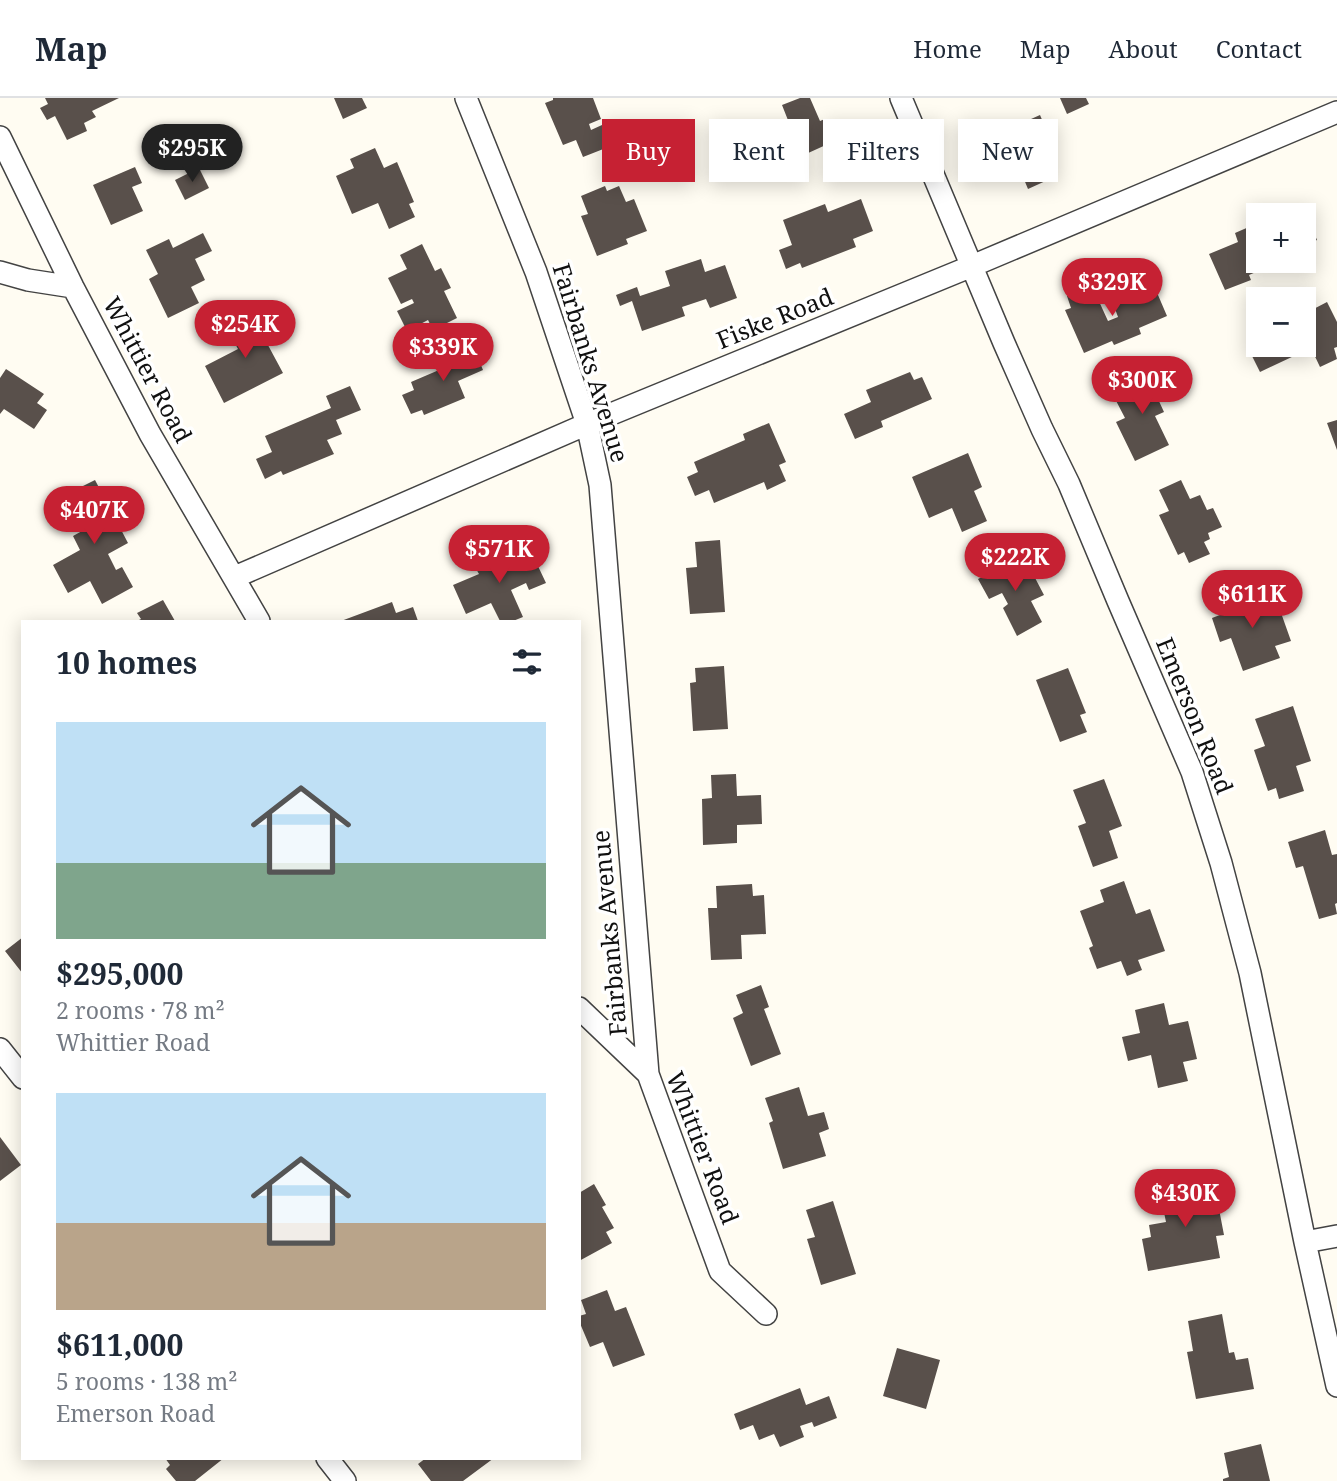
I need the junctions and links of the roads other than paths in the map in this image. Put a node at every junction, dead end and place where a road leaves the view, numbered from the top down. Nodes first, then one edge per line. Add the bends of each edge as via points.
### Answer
1 (466, 98) edge
2 (901, 98) edge
3 (1337, 112) edge
4 (0, 137) edge
5 (972, 266) junction
6 (0, 272) edge
7 (73, 287) junction
8 (587, 424) junction
9 (235, 578) junction
10 (258, 620) edge
11 (581, 1009) edge
12 (0, 1049) edge
13 (648, 1074) junction
14 (21, 1075) edge
15 (1337, 1236) edge
16 (1305, 1242) junction
17 (766, 1314) dead end
18 (1337, 1386) edge
19 (329, 1460) edge
20 (345, 1481) edge

1 - 8 street, Fairbanks Avenue via 536,272
2 - 5 street, Emerson Road
3 - 5 street, Fiske Road
4 - 7 street, Whittier Road
5 - 8 street, Fiske Road
5 - 16 street, Emerson Road via 1192,772 1250,972
6 - 7 street
7 - 9 street, Whittier Road via 150,434
8 - 9 street, Fiske Road
8 - 13 street, Fairbanks Avenue via 600,485
9 - 10 street, Whittier Road
11 - 13 street, Whittier Road
12 - 14 street
13 - 17 street, Whittier Road via 720,1271
15 - 16 street
16 - 18 street, Emerson Road
19 - 20 street

